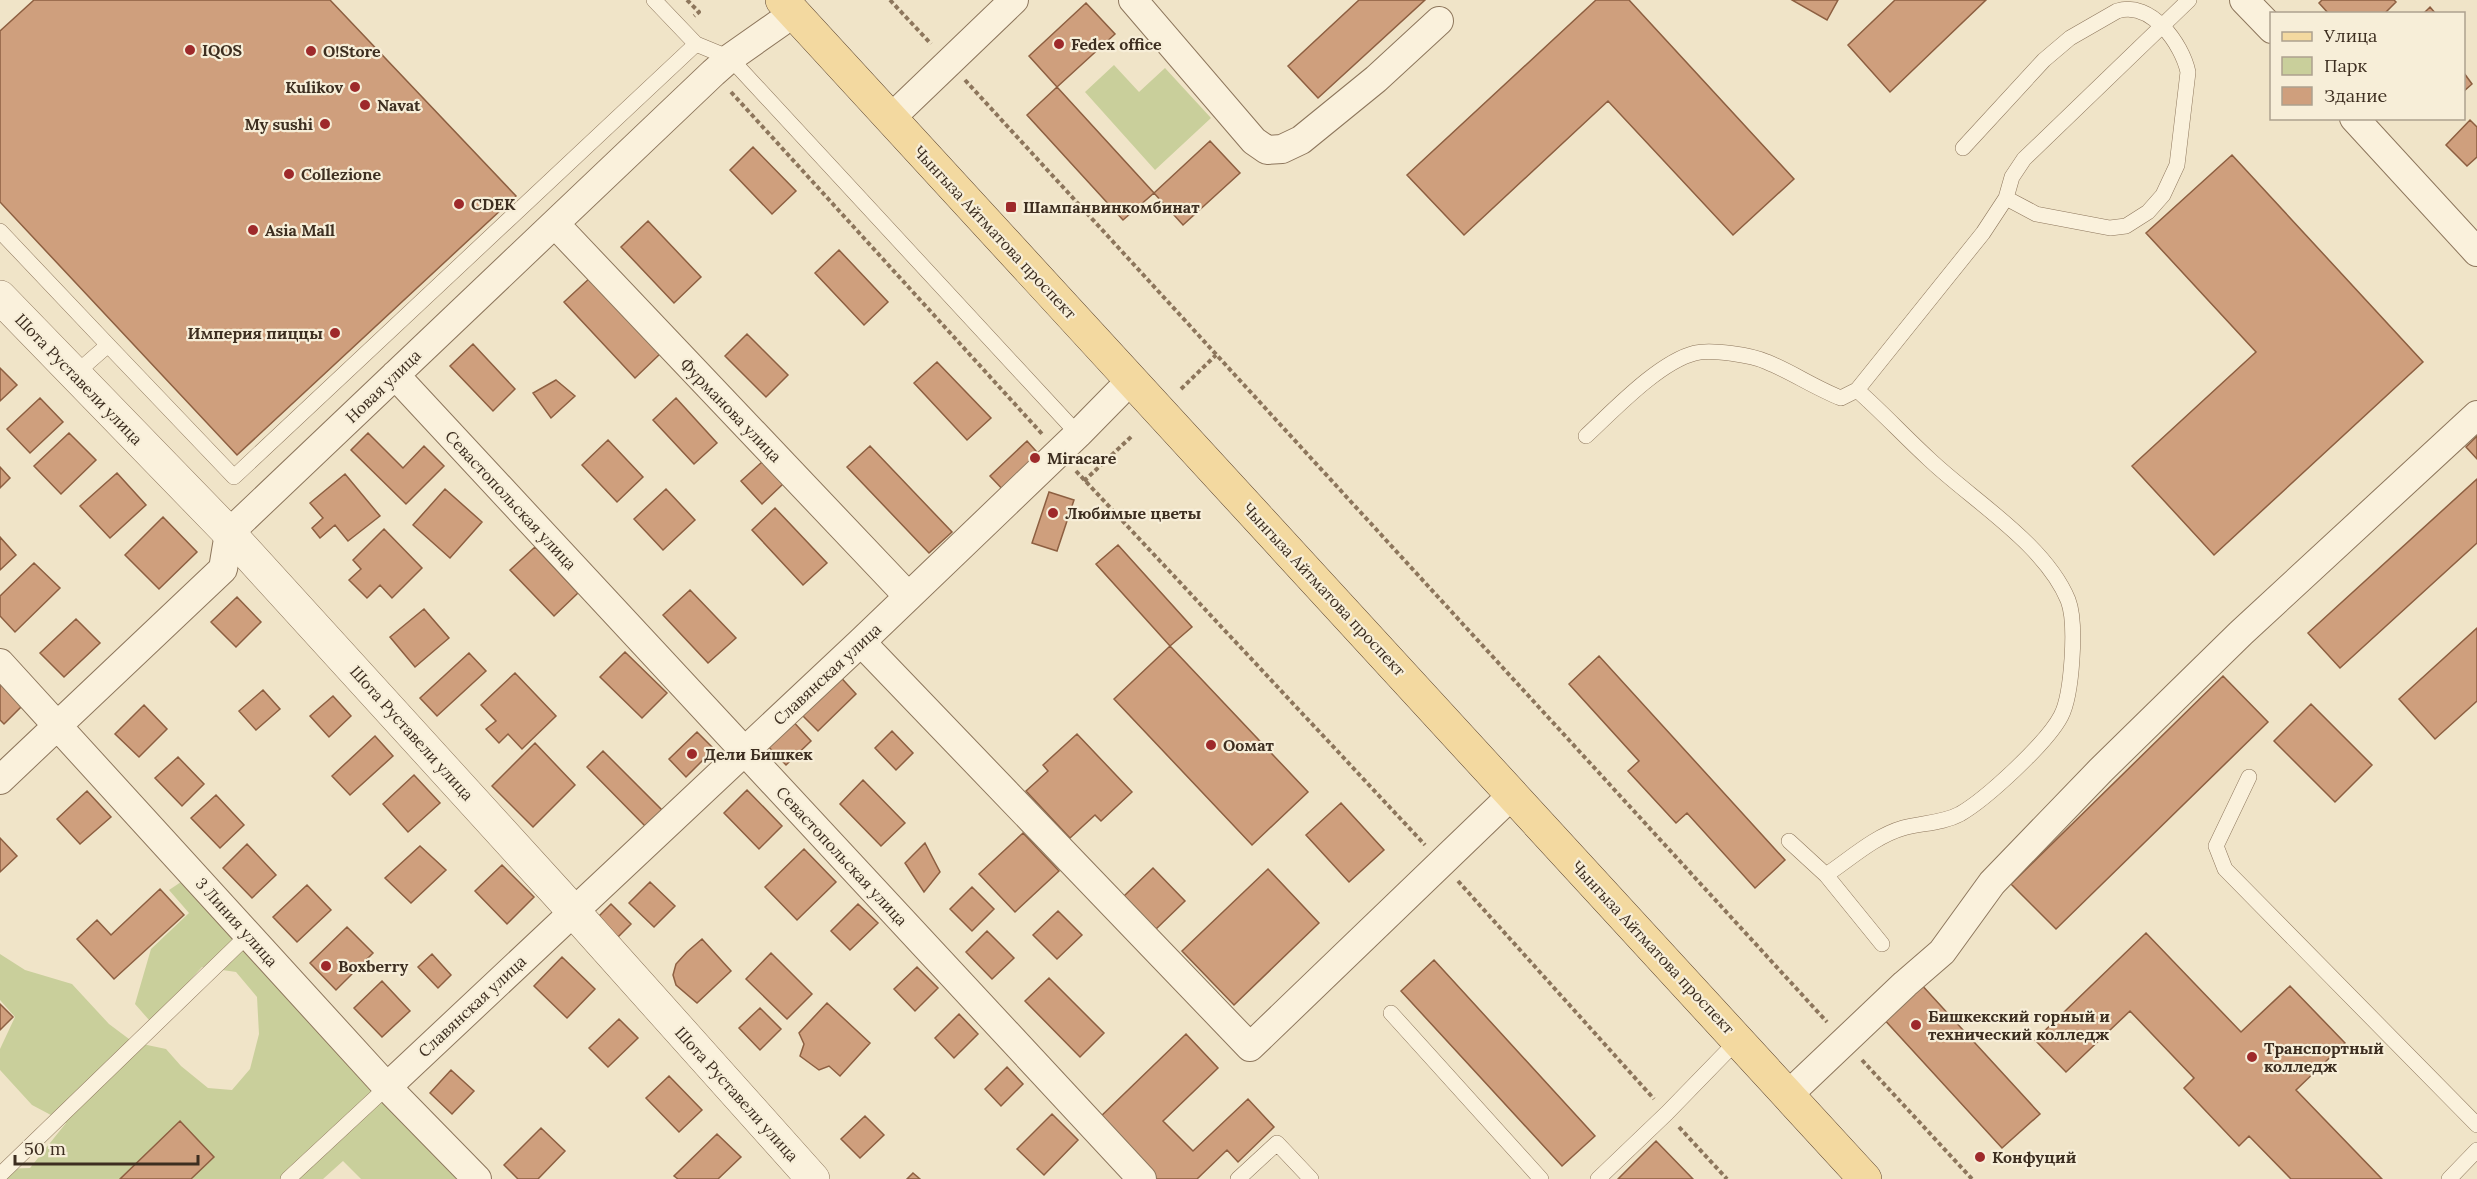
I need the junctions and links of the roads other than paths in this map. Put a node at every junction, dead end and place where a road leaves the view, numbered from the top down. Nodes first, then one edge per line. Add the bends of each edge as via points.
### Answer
1 (654, 0) edge
2 (1014, 0) edge
3 (1133, 0) edge
4 (2189, 0) edge
5 (2244, 0) edge
6 (788, 7) edge
7 (1439, 21) dead end
8 (2162, 26) junction
9 (2270, 28) edge
10 (696, 44) junction
11 (722, 66) junction
12 (891, 118) junction
13 (2356, 120) edge
14 (1963, 148) dead end
15 (2006, 198) junction
16 (555, 224) junction
17 (0, 231) edge
18 (2477, 252) edge
19 (0, 297) edge
20 (108, 345) junction
21 (75, 374) junction
22 (395, 375) junction
23 (1131, 380) junction
24 (1857, 390) junction
25 (2477, 415) edge
26 (1078, 434) junction
27 (1586, 435) dead end
28 (230, 533) junction
29 (908, 596) junction
30 (861, 642) junction
31 (0, 663) edge
32 (57, 726) junction
33 (744, 751) junction
34 (2249, 777) dead end
35 (0, 780) edge
36 (1513, 794) junction
37 (1789, 841) dead end
38 (1826, 875) junction
39 (574, 911) junction
40 (248, 935) junction
41 (1882, 944) dead end
42 (1391, 1013) dead end
43 (1738, 1040) junction
44 (387, 1087) junction
45 (1788, 1095) junction
46 (2477, 1125) edge
47 (2477, 1150) edge
48 (0, 1175) edge
49 (288, 1179) edge
50 (477, 1179) edge
51 (813, 1179) edge
52 (1142, 1179) edge
53 (1238, 1179) edge
54 (1311, 1179) edge
55 (1541, 1179) edge
56 (1598, 1179) edge
57 (1865, 1179) edge
58 (2449, 1179) edge

1 - 10 lane
2 - 12 street
3 - 7 street via 1254,141 1267,150 1282,149 1301,140 1376,80
4 - 8 lane
5 - 9 street
6 - 11 street, Новая улица
6 - 12 main road, Чынгыза Айтматова проспект
8 - 14 lane via 2142,9 2123,8 2070,38 2044,60
8 - 15 lane via 2024,159 2012,177
8 - 15 lane via 2181,49 2188,72 2177,165 2163,195 2148,212 2126,226 2110,228 2036,214
10 - 11 lane
10 - 20 lane via 234,477
11 - 16 street, Новая улица
11 - 26 lane
12 - 23 main road, Чынгыза Айтматова проспект
13 - 18 street
15 - 24 lane via 1953,272
16 - 22 street, Новая улица
16 - 29 street, Фурманова улица
17 - 20 lane
19 - 21 street, Шота Руставели улица
20 - 21 lane
21 - 28 street, Шота Руставели улица
22 - 28 street, Новая улица
22 - 33 street, Севастопольская улица
23 - 26 street, Славянская улица
23 - 36 main road, Чынгыза Айтматова проспект
24 - 27 lane via 1841,398 1748,355 1696,353 1668,365
24 - 38 lane via 2040,557 2068,601 2073,640 2071,673 2061,716 2030,755 1960,814 1902,828 1877,839
25 - 45 street via 2241,633 2101,770 1992,883 1942,952
26 - 29 street, Славянская улица
28 - 32 street via 224,569
28 - 39 street, Шота Руставели улица
29 - 30 street, Славянская улица
30 - 33 street, Славянская улица
30 - 36 street via 1250,1047
31 - 32 street, 3 Линия улица
32 - 35 street
32 - 40 street, 3 Линия улица
33 - 39 street, Славянская улица
33 - 52 street, Севастопольская улица
34 - 46 lane via 2216,846 2225,869
36 - 43 main road, Чынгыза Айтматова проспект
37 - 38 lane
38 - 41 lane
39 - 44 street, Славянская улица
39 - 51 street, Шота Руставели улица
40 - 44 street, 3 Линия улица
40 - 48 lane
42 - 55 lane
43 - 45 main road, Чынгыза Айтматова проспект
43 - 56 lane
44 - 49 lane
44 - 50 street, 3 Линия улица
45 - 57 main road, Чынгыза Айтматова проспект
47 - 58 lane
53 - 54 lane via 1277,1143

